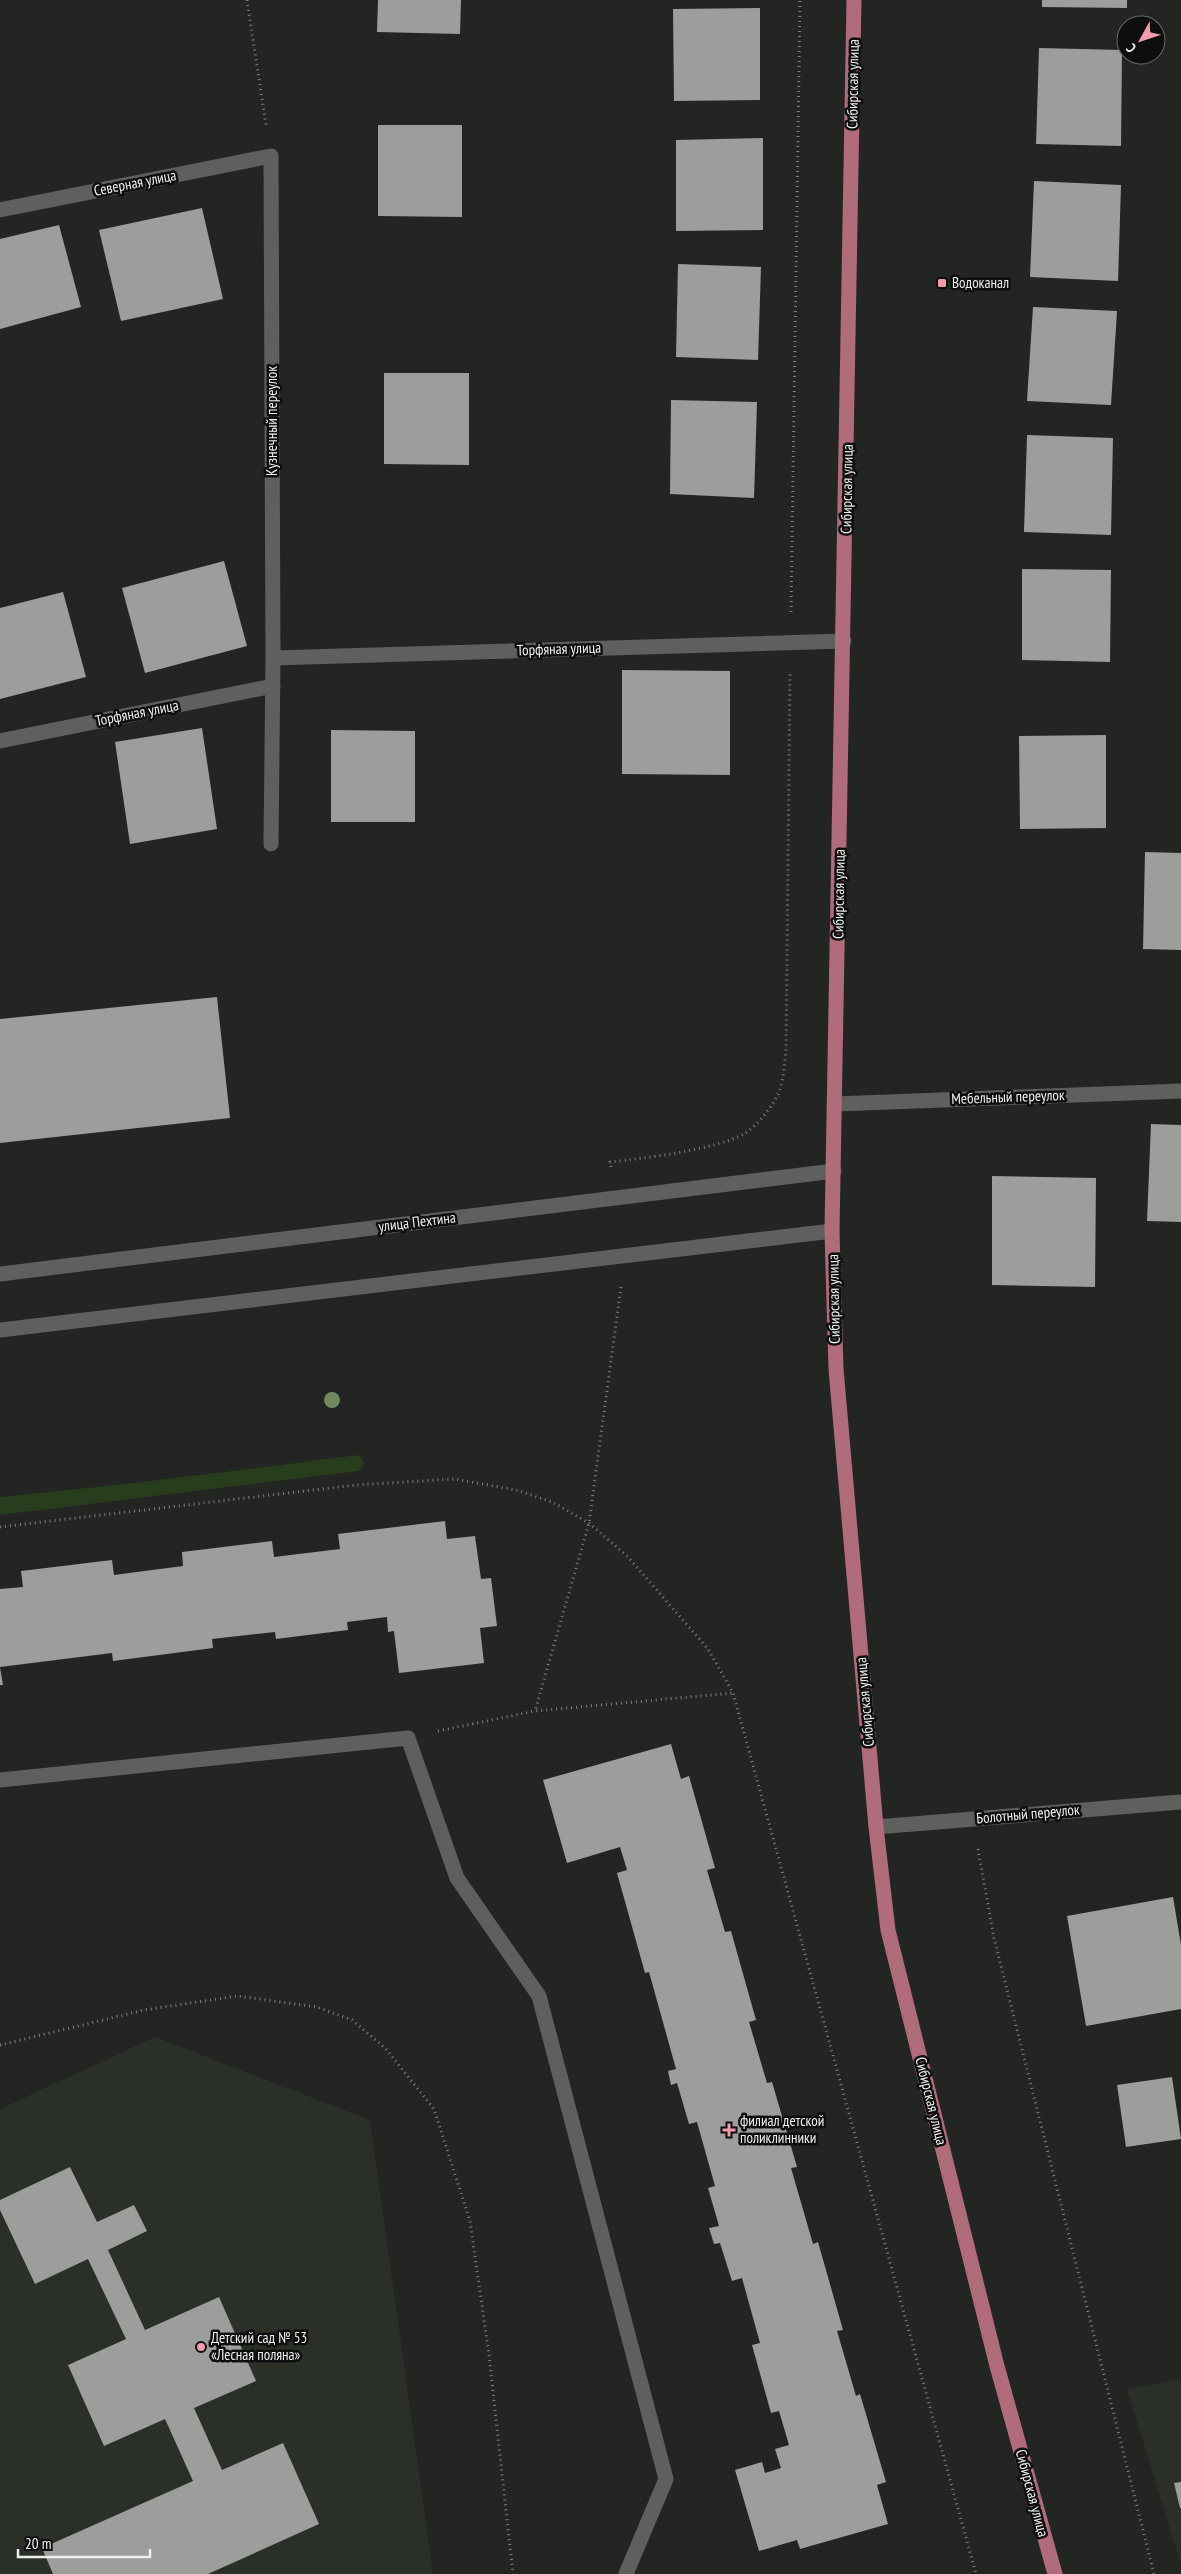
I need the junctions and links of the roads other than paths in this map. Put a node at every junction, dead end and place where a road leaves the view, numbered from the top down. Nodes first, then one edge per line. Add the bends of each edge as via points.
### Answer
1 (854, 0) edge
2 (270, 156) joint
3 (0, 210) edge
4 (844, 641) junction
5 (273, 658) junction
6 (273, 686) junction
7 (0, 741) edge
8 (271, 844) dead end
9 (1181, 1091) edge
10 (835, 1104) junction
11 (834, 1171) junction
12 (832, 1230) junction
13 (0, 1274) edge
14 (0, 1330) edge
15 (0, 1780) edge
16 (1181, 1802) edge
17 (876, 1827) junction
18 (626, 2574) edge
19 (1054, 2574) edge

1 - 4 main road, Сибирская улица
2 - 3 street, Северная улица
2 - 5 street, Кузнечный переулок
4 - 5 street, Торфяная улица
4 - 10 main road, Сибирская улица
5 - 6 street, Кузнечный переулок
6 - 7 street, Торфяная улица
6 - 8 street, Кузнечный переулок
9 - 10 street, Мебельный переулок
10 - 11 main road, Сибирская улица
11 - 12 main road, Сибирская улица
11 - 13 street, улица Пехтина
12 - 14 street
12 - 17 main road, Сибирская улица via 836,1369
15 - 18 street via 408,1738 457,1878 539,1996 666,2479
16 - 17 street, Болотный переулок
17 - 19 main road, Сибирская улица via 888,1930 994,2356

